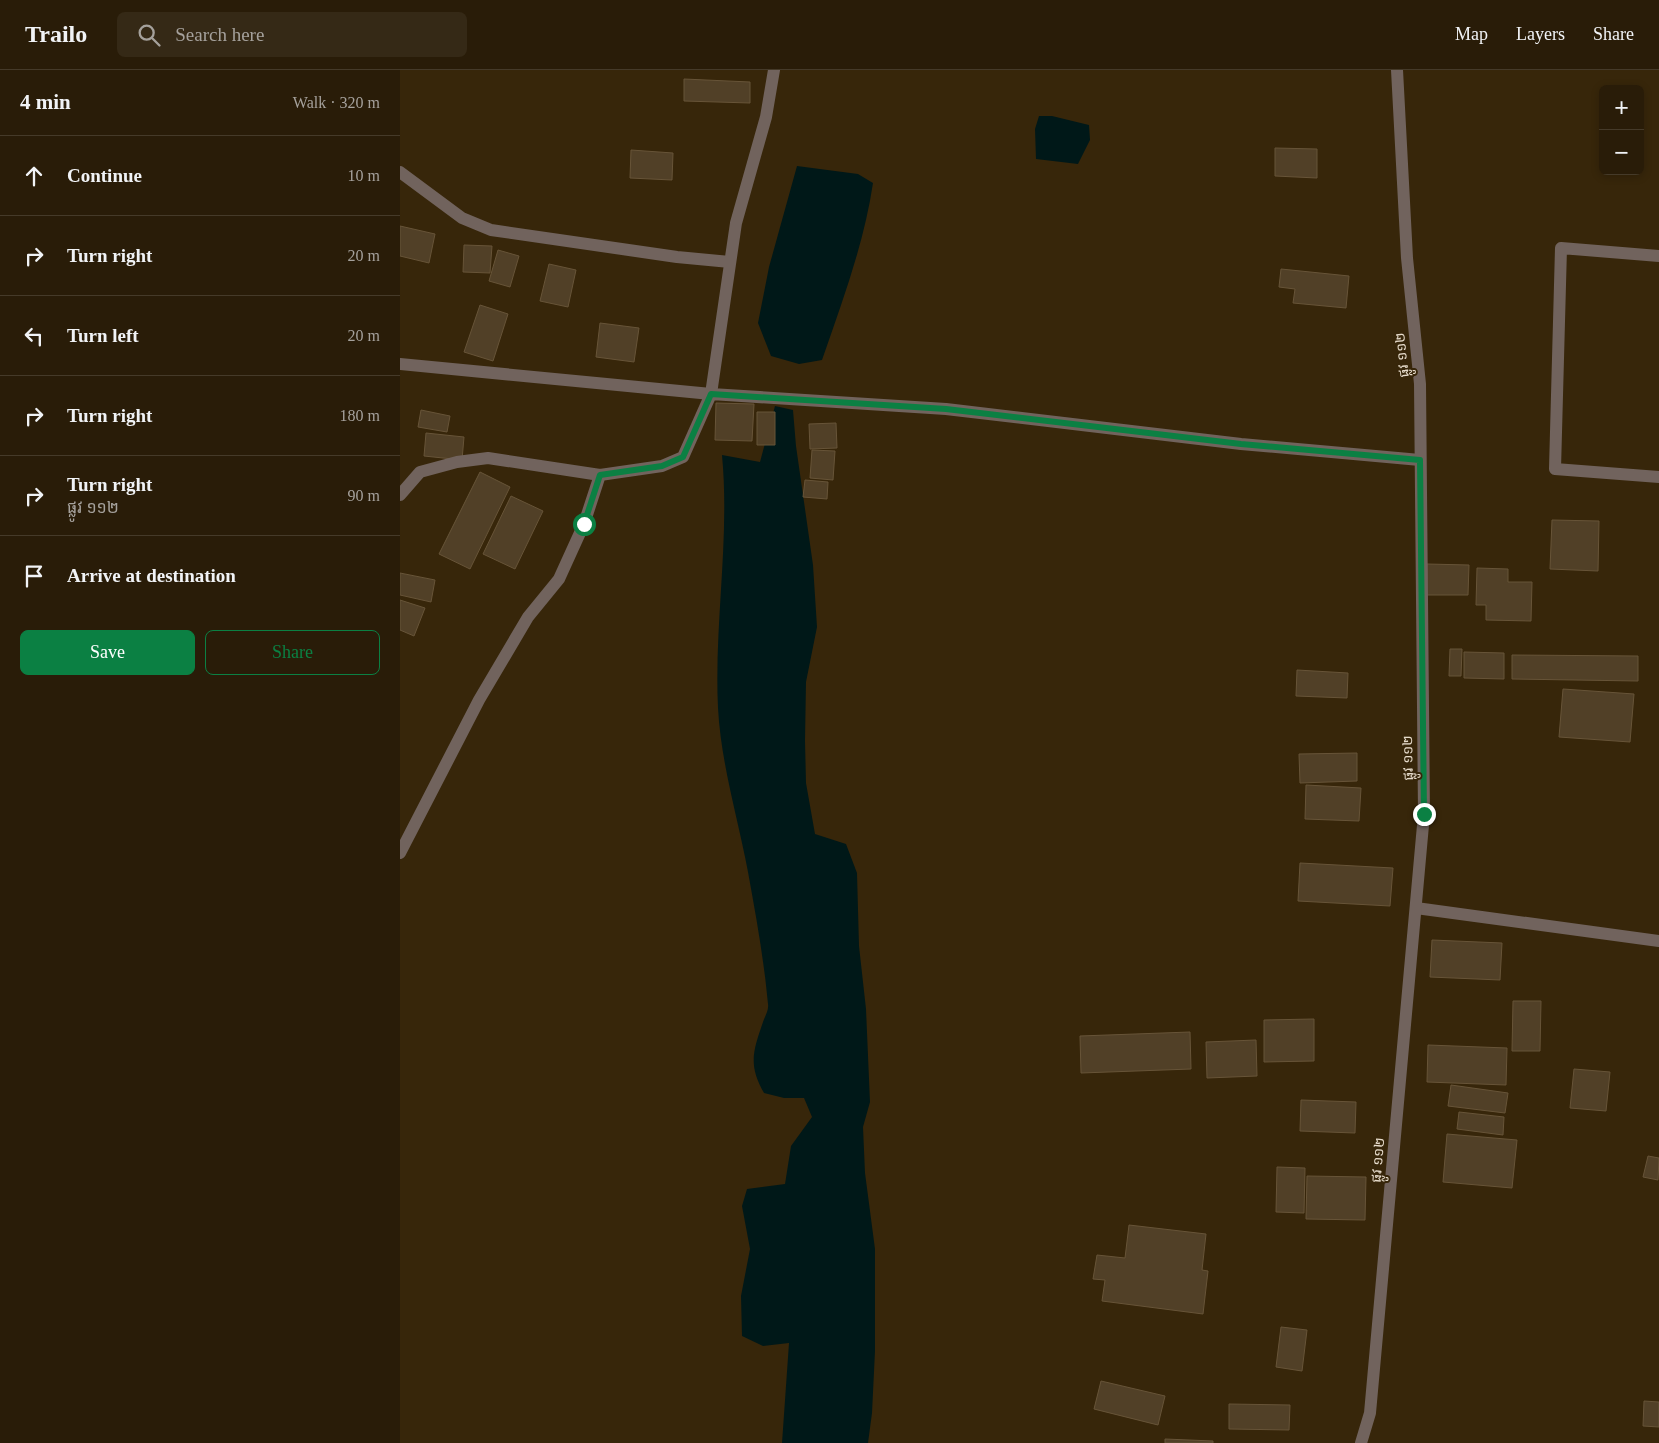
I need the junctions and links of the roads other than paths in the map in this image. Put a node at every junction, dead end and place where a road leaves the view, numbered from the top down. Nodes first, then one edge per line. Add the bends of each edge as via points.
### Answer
1 (774, 70) edge
2 (1397, 70) edge
3 (400, 172) edge
4 (1659, 256) edge
5 (730, 262) junction
6 (400, 364) edge
7 (711, 394) junction
8 (1420, 460) junction
9 (600, 475) junction
10 (1659, 477) edge
11 (400, 496) edge
12 (400, 853) edge
13 (1416, 908) junction
14 (1659, 942) edge
15 (1361, 1443) edge

1 - 5 street via 766,117 736,223
2 - 8 street, ផ្លូវ ១១២ via 1407,258 1420,384
3 - 5 street via 462,218 491,230
4 - 10 street via 1561,248 1555,469
5 - 7 street
6 - 7 street
7 - 8 street via 946,409 1241,444
7 - 9 street via 683,457 662,466
8 - 13 street, ផ្លូវ ១១២ via 1424,814
9 - 11 street via 488,458 420,472
9 - 12 street via 584,524 559,579 528,618 479,700
13 - 14 street
13 - 15 street, ផ្លូវ ១១២ via 1370,1413

